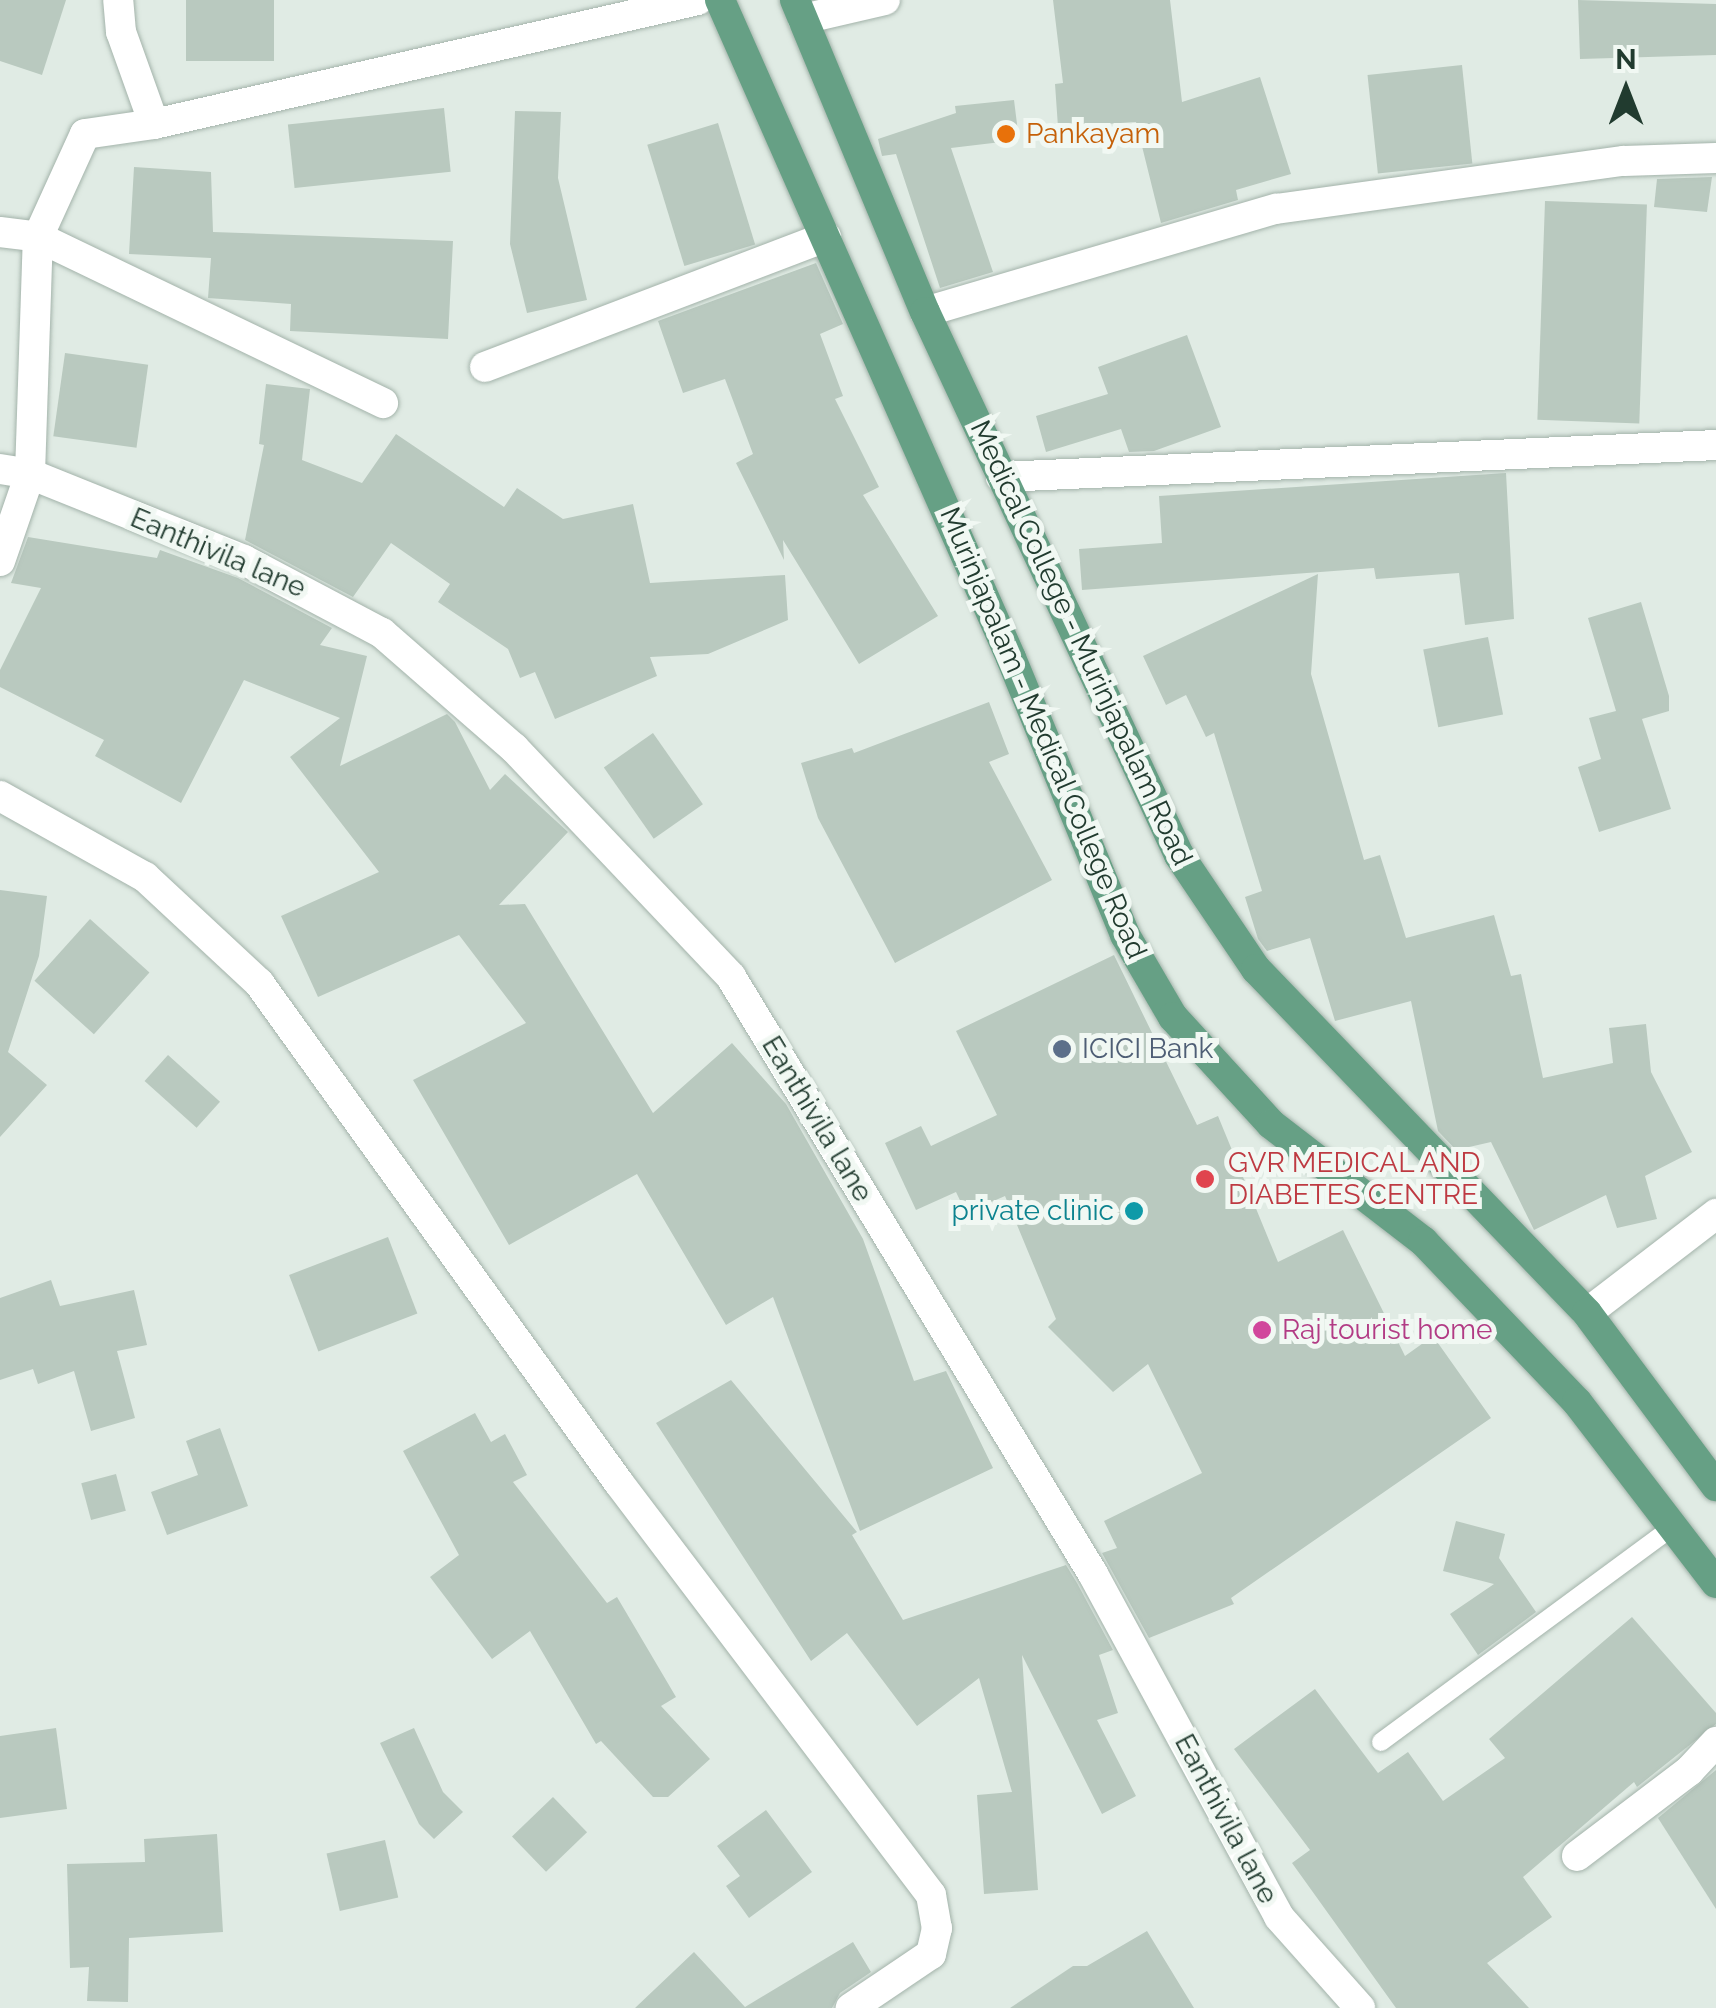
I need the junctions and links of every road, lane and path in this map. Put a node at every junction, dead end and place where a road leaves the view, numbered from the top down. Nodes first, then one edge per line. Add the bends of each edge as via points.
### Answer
1 (118, 0) edge
2 (698, 0) edge
3 (720, 0) edge
4 (886, 0) edge
5 (799, 10) edge
6 (154, 124) junction
7 (1716, 158) edge
8 (0, 232) edge
9 (38, 237) junction
10 (826, 237) junction
11 (925, 312) junction
12 (485, 367) dead end
13 (383, 402) dead end
14 (1716, 446) edge
15 (0, 469) edge
16 (30, 474) junction
17 (1001, 477) junction
18 (0, 561) edge
19 (0, 797) edge
20 (1716, 1214) edge
21 (1587, 1313) junction
22 (1716, 1486) edge
23 (1673, 1528) junction
24 (1716, 1584) edge
25 (1381, 1742) dead end
26 (1716, 1742) edge
27 (1577, 1856) dead end
28 (851, 2008) edge
29 (1360, 2008) edge

1 - 6 street
2 - 6 street
3 - 10 main road, Murinjapalam - Medical College Road
4 - 5 street
5 - 11 main road, Medical College - Murinjapalam Road
6 - 9 street via 85,134
7 - 11 street via 1624,160 1276,209
8 - 9 street
9 - 13 street
9 - 16 street
10 - 12 street
10 - 23 main road, Murinjapalam - Medical College Road via 1125,935 1173,1017 1271,1124 1422,1241 1577,1402
11 - 17 main road, Medical College - Murinjapalam Road
14 - 17 street
15 - 16 street, Eanthivila lane
16 - 18 street
16 - 29 street, Eanthivila lane via 244,560 382,633 514,748 731,977 1093,1574 1279,1917
17 - 21 main road, Medical College - Murinjapalam Road via 1178,855 1256,969
19 - 28 street via 145,878 259,984 620,1483 931,1896 937,1928 932,1954
20 - 21 street
21 - 22 main road, Medical College - Murinjapalam Road
23 - 24 main road, Murinjapalam - Medical College Road
23 - 25 lane
26 - 27 street via 1690,1771

